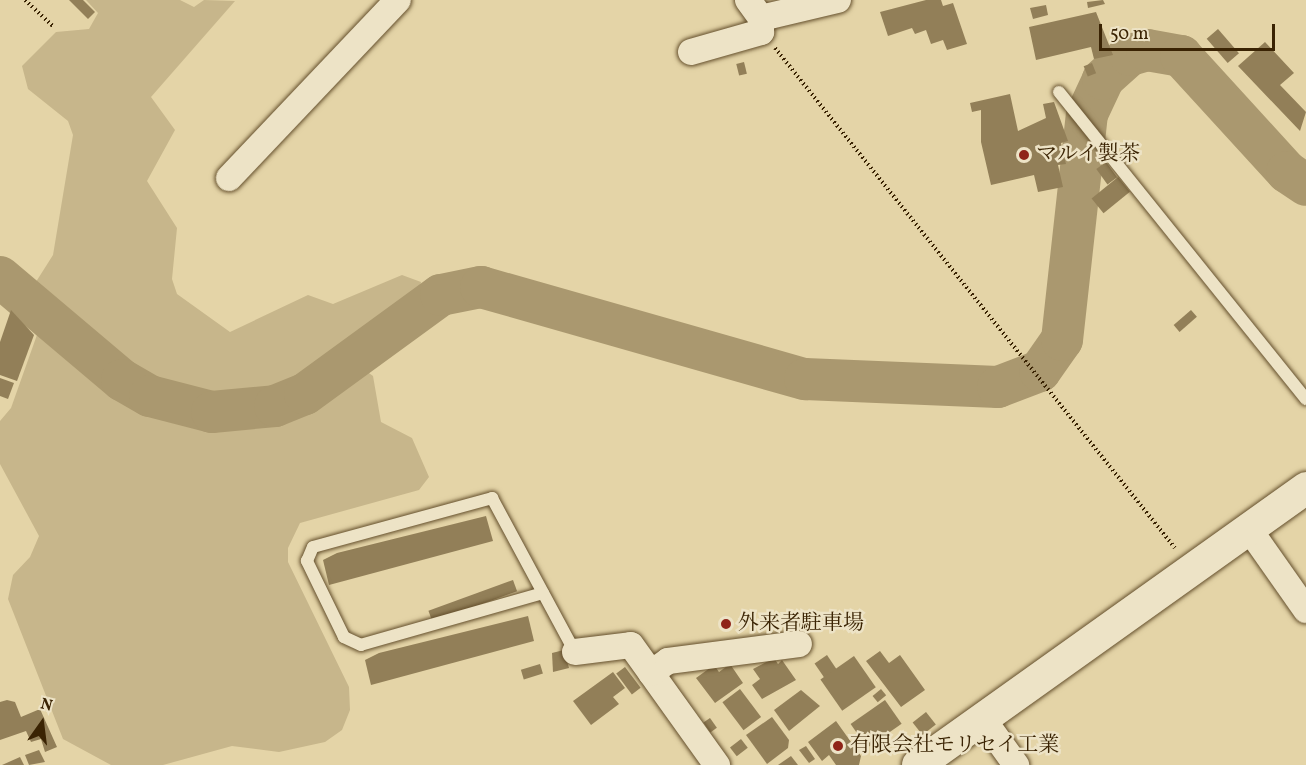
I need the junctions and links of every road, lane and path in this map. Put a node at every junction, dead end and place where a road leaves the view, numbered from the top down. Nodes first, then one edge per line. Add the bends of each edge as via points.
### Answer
1 (25, 0) edge
2 (398, 0) edge
3 (838, 0) edge
4 (756, 16) edge
5 (53, 26) dead end
6 (692, 52) dead end
7 (1059, 92) dead end
8 (229, 178) dead end
9 (1306, 399) edge
10 (1306, 488) edge
11 (1249, 529) junction
12 (1192, 569) junction
13 (543, 593) junction
14 (1306, 610) edge
15 (799, 644) dead end
16 (575, 652) joint
17 (651, 673) junction
18 (983, 719) junction
19 (717, 765) edge
20 (918, 765) edge
21 (1016, 765) edge

1 - 5 path
2 - 8 street
3 - 4 street
4 - 6 street
4 - 12 path
7 - 9 lane
10 - 11 street
11 - 12 street
11 - 14 street
12 - 18 street
13 - 13 lane via 492,498 313,547 307,561 344,637 361,645
13 - 16 lane
15 - 17 street via 668,661
16 - 17 street via 631,645
17 - 19 street
18 - 20 street
18 - 21 street

